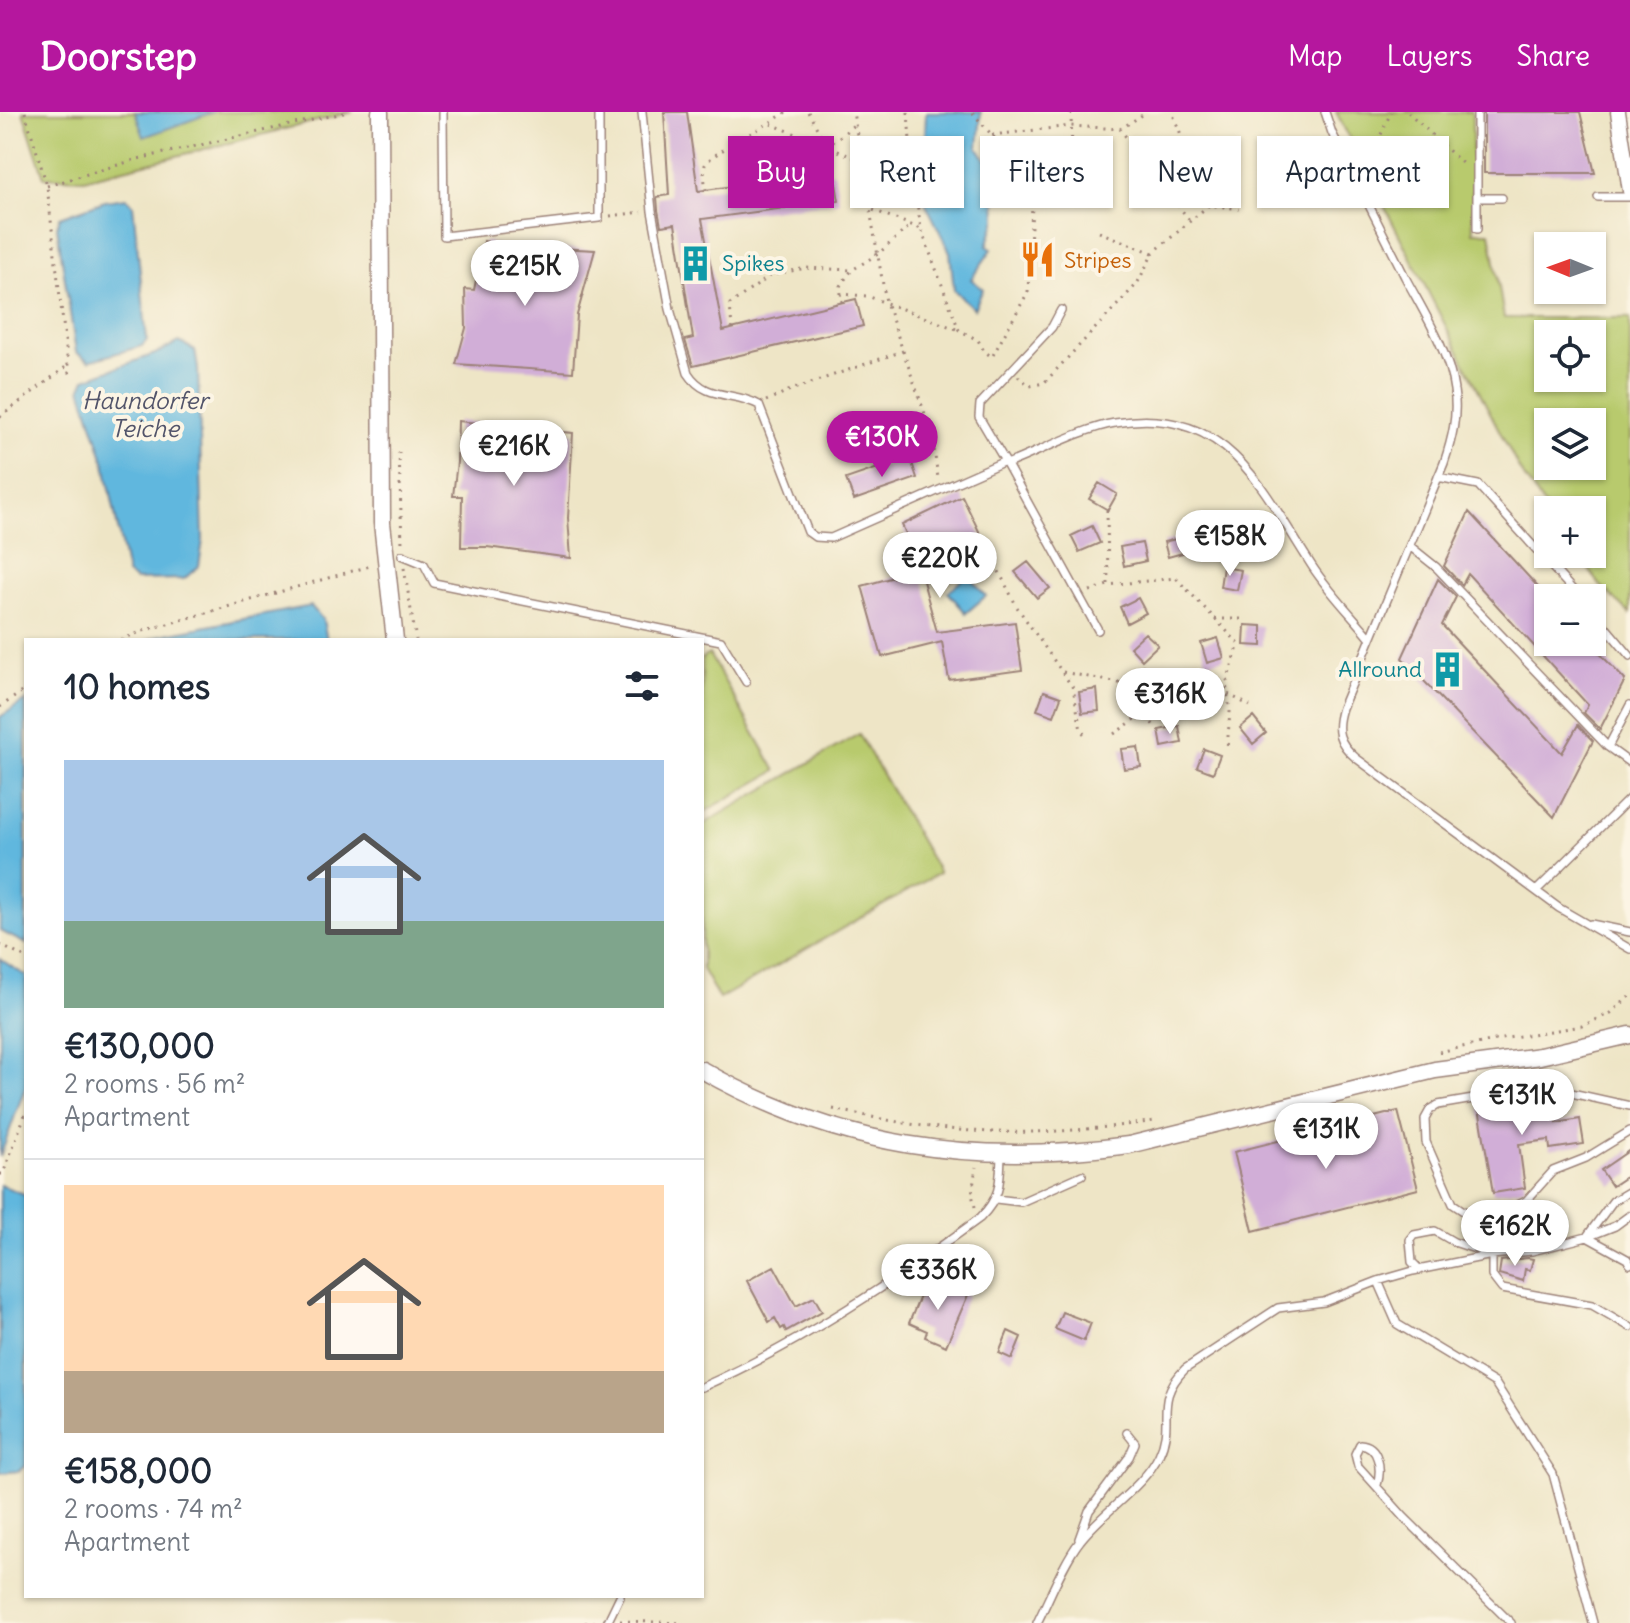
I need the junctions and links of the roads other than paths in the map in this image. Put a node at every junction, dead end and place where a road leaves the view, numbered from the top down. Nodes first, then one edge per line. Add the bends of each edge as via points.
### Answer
1 (380, 112) edge
2 (443, 112) edge
3 (599, 112) edge
4 (642, 112) edge
5 (1325, 112) edge
6 (1477, 112) edge
7 (1618, 112) edge
8 (1630, 194) edge
9 (1598, 197) dead end
10 (1477, 198) junction
11 (1502, 198) dead end
12 (1477, 229) dead end
13 (1061, 310) dead end
14 (1006, 463) junction
15 (1438, 477) junction
16 (1411, 547) junction
17 (402, 555) road end
18 (1567, 584) edge
19 (1606, 628) edge
20 (1098, 630) dead end
21 (1370, 637) junction
22 (395, 638) edge
23 (1630, 656) edge
24 (746, 682) dead end
25 (1630, 705) edge
26 (1608, 747) junction
27 (1630, 763) edge
28 (1630, 798) edge
29 (1537, 890) junction
30 (1585, 923) junction
31 (1630, 932) edge
32 (1630, 949) edge
33 (1630, 1026) edge
34 (1630, 1035) edge
35 (1613, 1039) junction
36 (704, 1071) edge
37 (1630, 1106) edge
38 (1630, 1131) edge
39 (1001, 1155) junction
40 (1082, 1175) dead end
41 (1630, 1191) edge
42 (996, 1199) junction
43 (1630, 1215) edge
44 (1587, 1237) junction
45 (1492, 1255) junction
46 (1629, 1258) edge
47 (1420, 1270) junction
48 (1378, 1281) junction
49 (1630, 1327) edge
50 (704, 1386) edge
51 (1127, 1433) dead end
52 (1377, 1485) junction
53 (1079, 1542) junction
54 (619, 1598) edge
55 (608, 1622) edge
56 (1037, 1623) edge
57 (1511, 1623) edge
58 (1593, 1623) edge

1 - 22 street via 384,562
2 - 3 lane via 444,236 599,218
4 - 14 lane via 652,211 688,373 710,393 759,405 805,524 815,537 831,538
5 - 15 lane via 1452,379 1455,422
6 - 10 lane
7 - 8 street
8 - 9 lane
10 - 11 lane
10 - 12 lane
13 - 14 lane via 1052,327 978,409
14 - 20 lane
14 - 21 lane via 1114,423 1159,422 1207,435 1246,466 1329,590
15 - 16 lane
15 - 18 lane via 1478,485
16 - 21 lane
16 - 26 lane
17 - 24 lane via 424,564 434,583 721,641
19 - 23 lane
21 - 29 lane via 1338,721 1344,748
25 - 26 lane
26 - 27 lane
28 - 29 lane
29 - 30 lane
30 - 31 lane
30 - 32 lane
33 - 35 street
34 - 35 street
35 - 39 street via 1540,1056 1447,1067 1129,1145
36 - 39 street via 748,1096 839,1130 953,1152
37 - 38 lane via 1532,1089 1438,1105 1423,1128 1448,1195 1458,1209 1474,1214 1526,1201 1553,1171
39 - 42 lane
40 - 42 lane via 1021,1202
41 - 44 lane via 1613,1201
42 - 50 lane via 980,1218 835,1317
43 - 44 lane
44 - 45 lane
44 - 46 lane
45 - 47 lane
45 - 47 lane via 1435,1231 1414,1235 1412,1262
45 - 49 lane via 1492,1276 1502,1289 1592,1305
47 - 48 lane
48 - 53 lane via 1324,1302 1278,1308 1185,1369 1166,1398 1160,1454
48 - 58 lane via 1397,1324 1495,1383 1553,1474
51 - 53 lane via 1135,1443 1129,1457 1089,1511
52 - 52 lane via 1358,1466 1355,1454 1360,1444 1374,1450
52 - 57 lane
53 - 56 lane
54 - 55 lane

